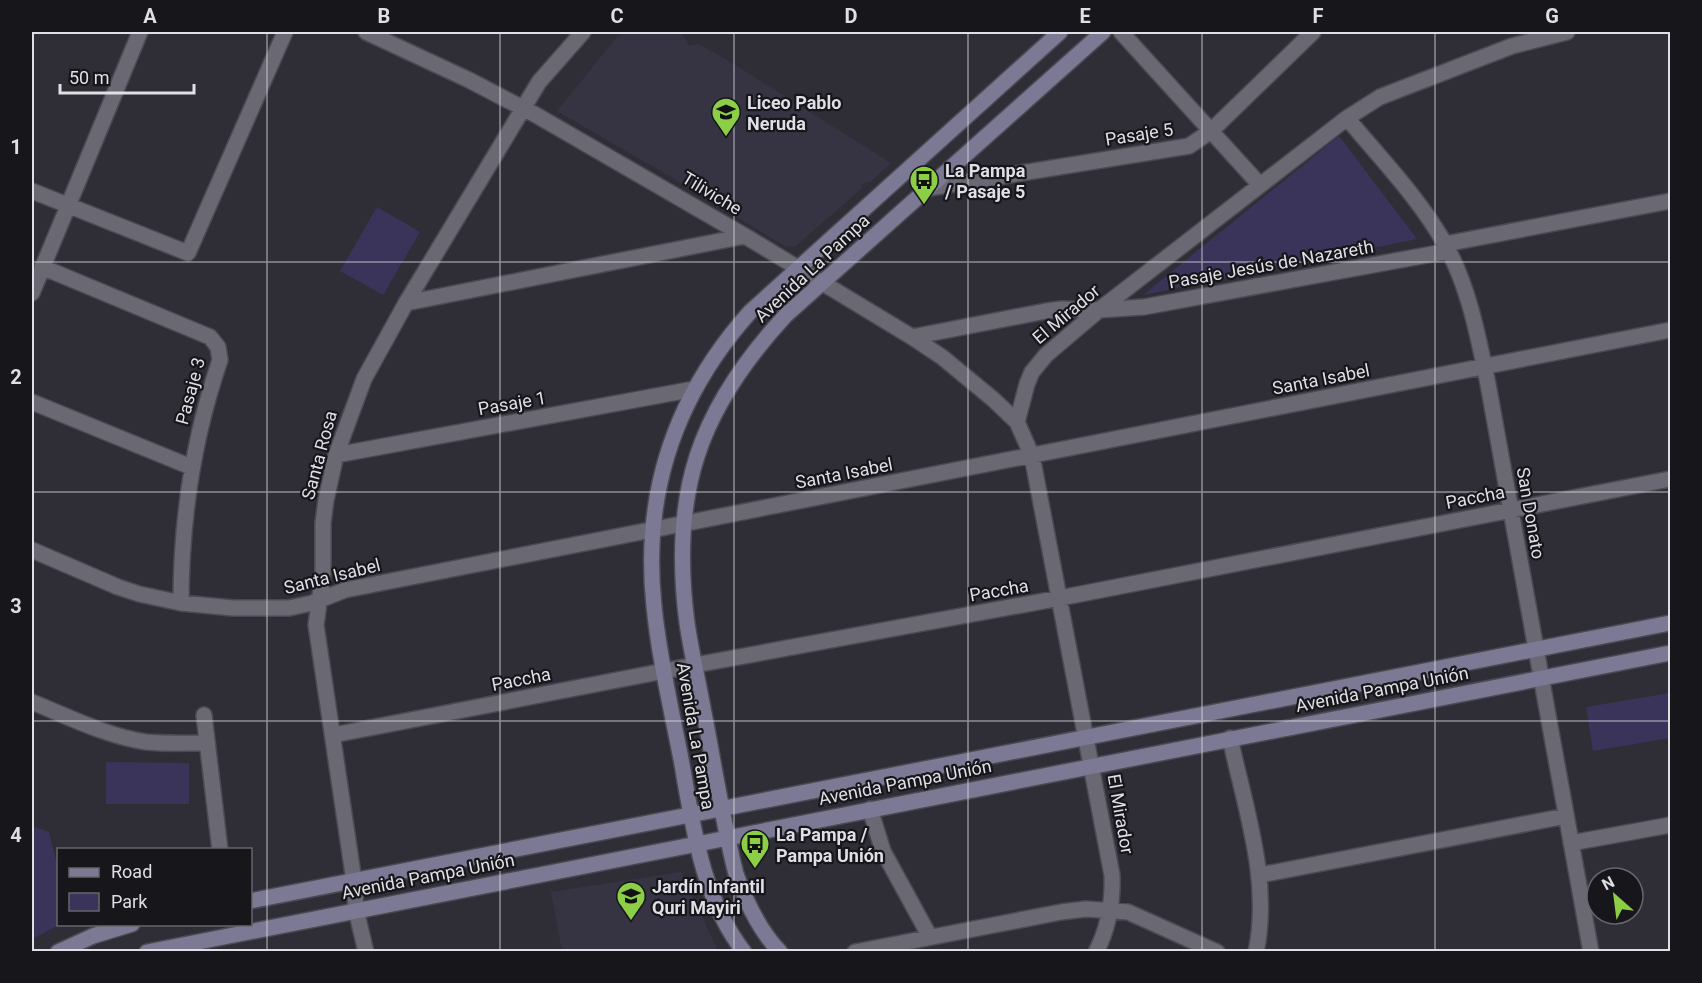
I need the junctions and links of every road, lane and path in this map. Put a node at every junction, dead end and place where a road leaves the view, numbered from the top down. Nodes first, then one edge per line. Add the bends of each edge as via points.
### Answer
1 (140, 32) edge
2 (285, 32) edge
3 (366, 32) edge
4 (583, 32) edge
5 (1060, 32) edge
6 (1102, 32) edge
7 (1120, 32) edge
8 (1313, 32) edge
9 (1568, 32) edge
10 (523, 107) junction
11 (1347, 118) junction
12 (1211, 131) junction
13 (1260, 185) junction
14 (928, 189) junction
15 (32, 191) edge
16 (1671, 201) edge
17 (67, 206) junction
18 (745, 236) junction
19 (1447, 247) junction
20 (42, 267) junction
21 (798, 268) junction
22 (822, 283) junction
23 (32, 293) edge
24 (406, 303) junction
25 (1099, 310) junction
26 (1671, 330) edge
27 (912, 337) junction
28 (1484, 367) junction
29 (694, 389) junction
30 (32, 402) edge
31 (1017, 422) junction
32 (336, 455) junction
33 (1032, 456) junction
34 (191, 467) junction
35 (1671, 478) edge
36 (1510, 510) junction
37 (684, 525) junction
38 (652, 531) junction
39 (32, 550) edge
40 (1060, 598) junction
41 (319, 601) junction
42 (181, 603) junction
43 (1671, 623) edge
44 (1536, 650) junction
45 (1671, 653) edge
46 (695, 665) junction
47 (664, 671) junction
48 (1541, 678) junction
49 (32, 702) edge
50 (204, 715) dead end
51 (333, 735) junction
52 (1087, 737) junction
53 (1230, 738) junction
54 (207, 743) junction
55 (1092, 766) junction
56 (722, 808) junction
57 (870, 809) junction
58 (691, 815) junction
59 (1566, 816) junction
60 (1671, 825) edge
61 (728, 837) junction
62 (696, 843) junction
63 (1571, 843) junction
64 (220, 848) edge
65 (1260, 875) junction
66 (354, 881) junction
67 (252, 901) edge
68 (1111, 909) junction
69 (356, 910) junction
70 (126, 926) edge
71 (930, 937) junction
72 (739, 950) edge
73 (58, 951) edge
74 (151, 951) edge
75 (366, 951) edge
76 (780, 951) edge
77 (855, 951) edge
78 (1096, 951) edge
79 (1217, 951) edge
80 (1256, 951) edge
81 (1591, 951) edge

1 - 17 street
2 - 17 street via 188,253
3 - 10 street, Tiliviche
4 - 10 street, Santa Rosa
5 - 21 street, Avenida La Pampa
6 - 14 street, Avenida La Pampa
7 - 12 street
8 - 12 street, Pasaje 5
9 - 11 street, El Mirador via 1512,46 1380,97
10 - 18 street, Tiliviche
10 - 24 street, Santa Rosa
11 - 13 street, El Mirador
11 - 19 street, San Donato via 1422,209
12 - 13 street
12 - 14 street, Pasaje 5 via 1189,146
13 - 25 street, El Mirador
14 - 22 street, Avenida La Pampa
15 - 17 street
16 - 19 street, Pasaje Jesús de Nazareth
17 - 20 street
18 - 21 street, Tiliviche
18 - 24 street
19 - 25 street, Pasaje Jesús de Nazareth via 1144,307
19 - 28 street, San Donato via 1473,316
20 - 23 street
20 - 34 street, Pasaje 3 via 215,341 220,360
21 - 22 street, Tiliviche
21 - 29 street, Avenida La Pampa via 733,331
22 - 27 street, Tiliviche
22 - 37 street, Avenida La Pampa via 764,339 724,393 706,428 693,467
24 - 32 street, Santa Rosa via 364,379
25 - 27 street, Pasaje Jesús de Nazareth via 1046,311
25 - 31 street, El Mirador via 1038,363 1027,384
26 - 28 street, Santa Isabel
27 - 31 street, Tiliviche via 970,379
28 - 33 street, Santa Isabel
28 - 36 street, San Donato
29 - 32 street, Pasaje 1
29 - 38 street, Avenida La Pampa via 667,452
30 - 34 street
31 - 33 street, El Mirador
32 - 41 street, Santa Rosa via 323,522
33 - 37 street, Santa Isabel
33 - 40 street, El Mirador
34 - 42 street, Pasaje 3 via 183,532
35 - 36 street, Paccha
36 - 40 street, Paccha
36 - 44 street, San Donato
37 - 38 street, Santa Isabel
37 - 46 street, Avenida La Pampa via 683,582
38 - 41 street, Santa Isabel via 345,590
38 - 47 street, Avenida La Pampa via 654,605
39 - 42 street, Santa Isabel via 118,587
40 - 46 street, Paccha
40 - 52 street, El Mirador
41 - 42 street, Santa Isabel via 289,608
41 - 51 street, Santa Rosa via 316,625
43 - 44 street, Avenida Pampa Unión
44 - 48 street, San Donato
44 - 52 street, Avenida Pampa Unión
45 - 48 street, Avenida Pampa Unión
46 - 47 street, Paccha
46 - 56 street, Avenida La Pampa
47 - 51 street, Paccha
47 - 58 street, Avenida La Pampa
48 - 53 street, Avenida Pampa Unión
48 - 59 street, San Donato
49 - 54 street via 124,737 168,744
50 - 54 street
51 - 66 street, Santa Rosa
52 - 55 street, El Mirador
52 - 56 street, Avenida Pampa Unión
53 - 55 street, Avenida Pampa Unión
53 - 65 street
54 - 64 street
55 - 57 street, Avenida Pampa Unión
55 - 68 street, El Mirador via 1112,875
56 - 58 street, Avenida Pampa Unión
56 - 61 street, Avenida La Pampa
57 - 61 street, Avenida Pampa Unión
57 - 71 street via 883,851
58 - 62 street, Avenida La Pampa
58 - 66 street, Avenida Pampa Unión
59 - 63 street, San Donato
59 - 65 street
60 - 63 street
61 - 62 street, Avenida Pampa Unión
61 - 76 street, Avenida La Pampa via 742,891 762,929
62 - 69 street, Avenida Pampa Unión
62 - 72 street, Avenida La Pampa via 717,906
63 - 81 street, San Donato
65 - 80 street via 1261,920
66 - 67 street, Avenida Pampa Unión
66 - 69 street, Santa Rosa
68 - 71 street via 1061,912
68 - 78 street, El Mirador
68 - 79 street via 1143,917
69 - 74 street, Avenida Pampa Unión
69 - 75 street, Santa Rosa
70 - 73 street
71 - 77 street

